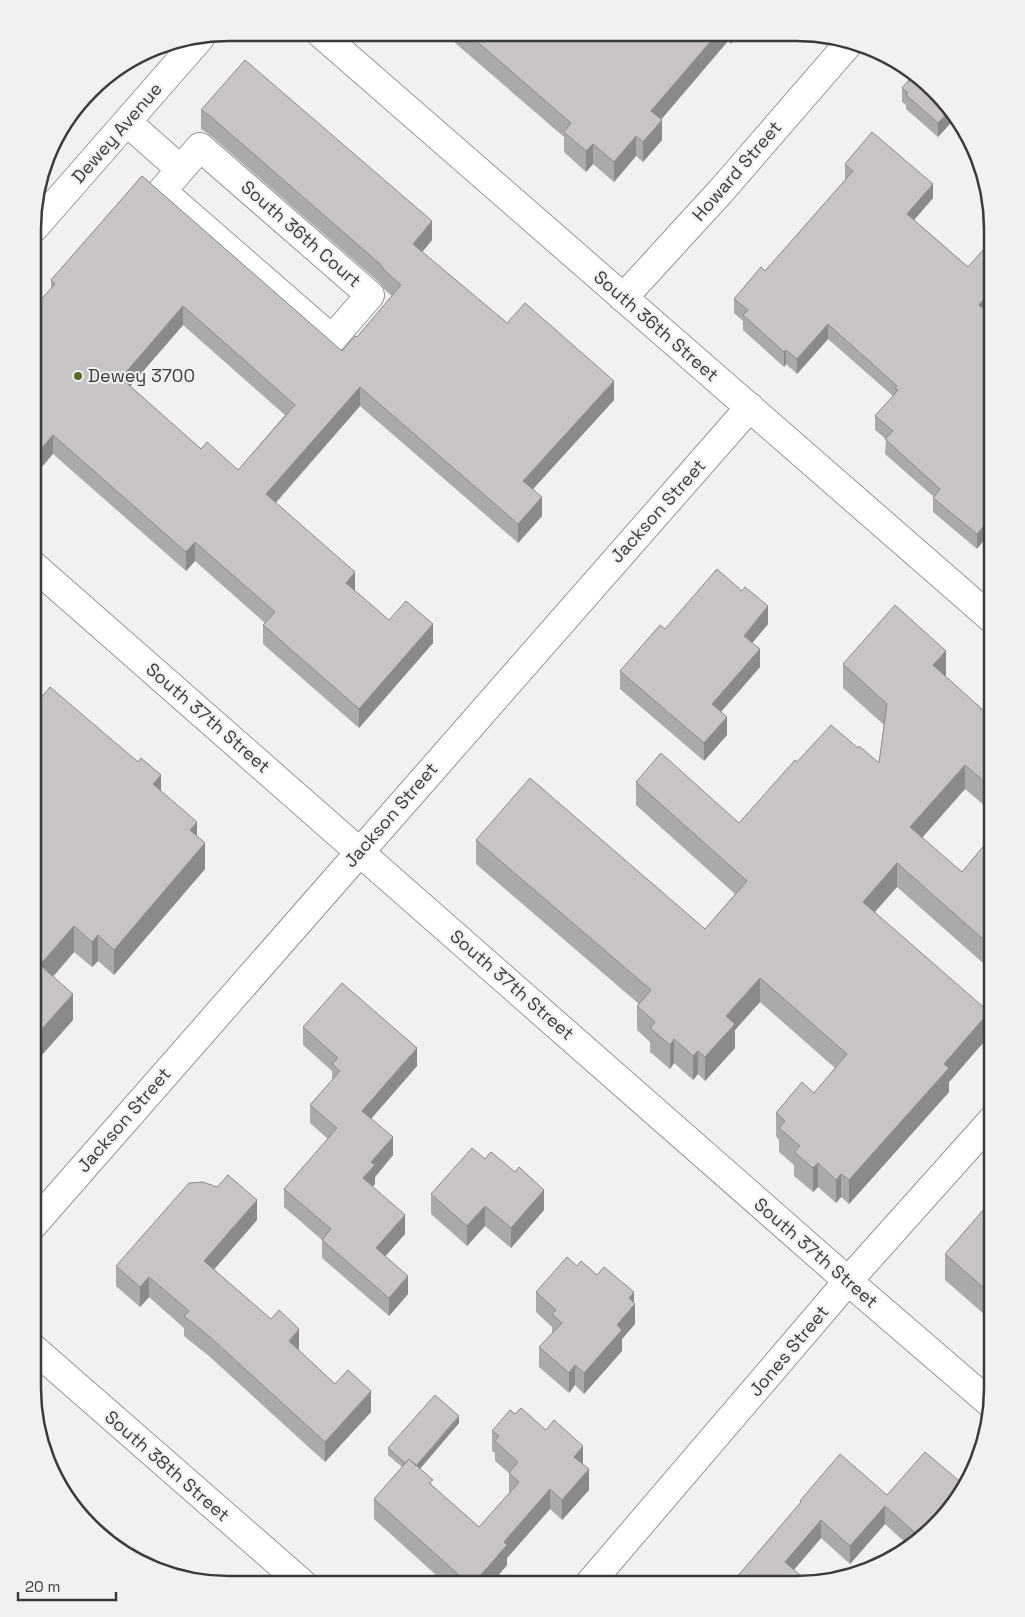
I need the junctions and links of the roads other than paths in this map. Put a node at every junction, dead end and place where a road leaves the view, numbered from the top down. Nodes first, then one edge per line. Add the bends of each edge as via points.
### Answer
1 (329, 41) edge
2 (194, 45) edge
3 (845, 48) edge
4 (128, 122) junction
5 (180, 169) junction
6 (42, 219) edge
7 (623, 298) junction
8 (750, 406) junction
9 (41, 572) edge
10 (984, 612) edge
11 (359, 851) junction
12 (984, 1129) edge
13 (41, 1216) edge
14 (848, 1281) junction
15 (41, 1356) edge
16 (983, 1397) edge
17 (294, 1576) edge
18 (596, 1576) edge

1 - 7 street, South 36th Street
2 - 4 street, Dewey Avenue
3 - 7 street, Howard Street
4 - 5 street
4 - 6 street, Dewey Avenue
5 - 5 street, South 36th Court via 162,191 332,338 370,295 200,147
7 - 8 street, South 36th Street
8 - 10 street, South 36th Street
8 - 11 street, Jackson Street
9 - 11 street, South 37th Street
11 - 13 street, Jackson Street
11 - 14 street, South 37th Street
12 - 14 street, Jones Street
14 - 16 street, South 37th Street
14 - 18 street, Jones Street
15 - 17 street, South 38th Street

